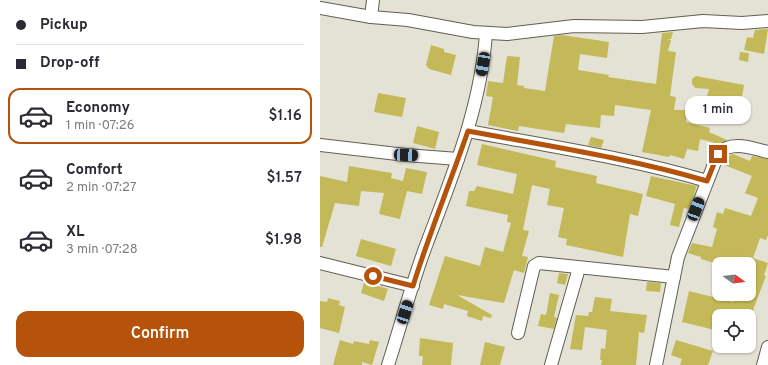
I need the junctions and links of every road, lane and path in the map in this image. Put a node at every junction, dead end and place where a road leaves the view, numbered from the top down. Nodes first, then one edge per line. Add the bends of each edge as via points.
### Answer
1 (373, 0) edge
2 (320, 8) edge
3 (371, 17) junction
4 (768, 21) edge
5 (486, 32) junction
6 (468, 131) junction
7 (320, 145) edge
8 (768, 152) edge
9 (458, 158) junction
10 (707, 181) junction
11 (320, 263) edge
12 (579, 268) junction
13 (674, 277) junction
14 (413, 286) junction
15 (518, 332) dead end
16 (768, 347) edge
17 (388, 365) edge
18 (551, 365) edge
19 (656, 365) edge
20 (763, 365) edge

1 - 3 street
2 - 3 street
3 - 5 street
4 - 5 street via 702,21 642,27 574,26 508,34
5 - 6 street via 480,85
6 - 9 street
6 - 10 street via 586,152
7 - 9 street
8 - 10 street via 735,145 724,147 718,154
9 - 14 street
10 - 13 street via 678,257
11 - 14 street
12 - 13 street
12 - 15 street via 539,263 534,266
12 - 18 street
13 - 19 street
14 - 17 street
16 - 20 street

